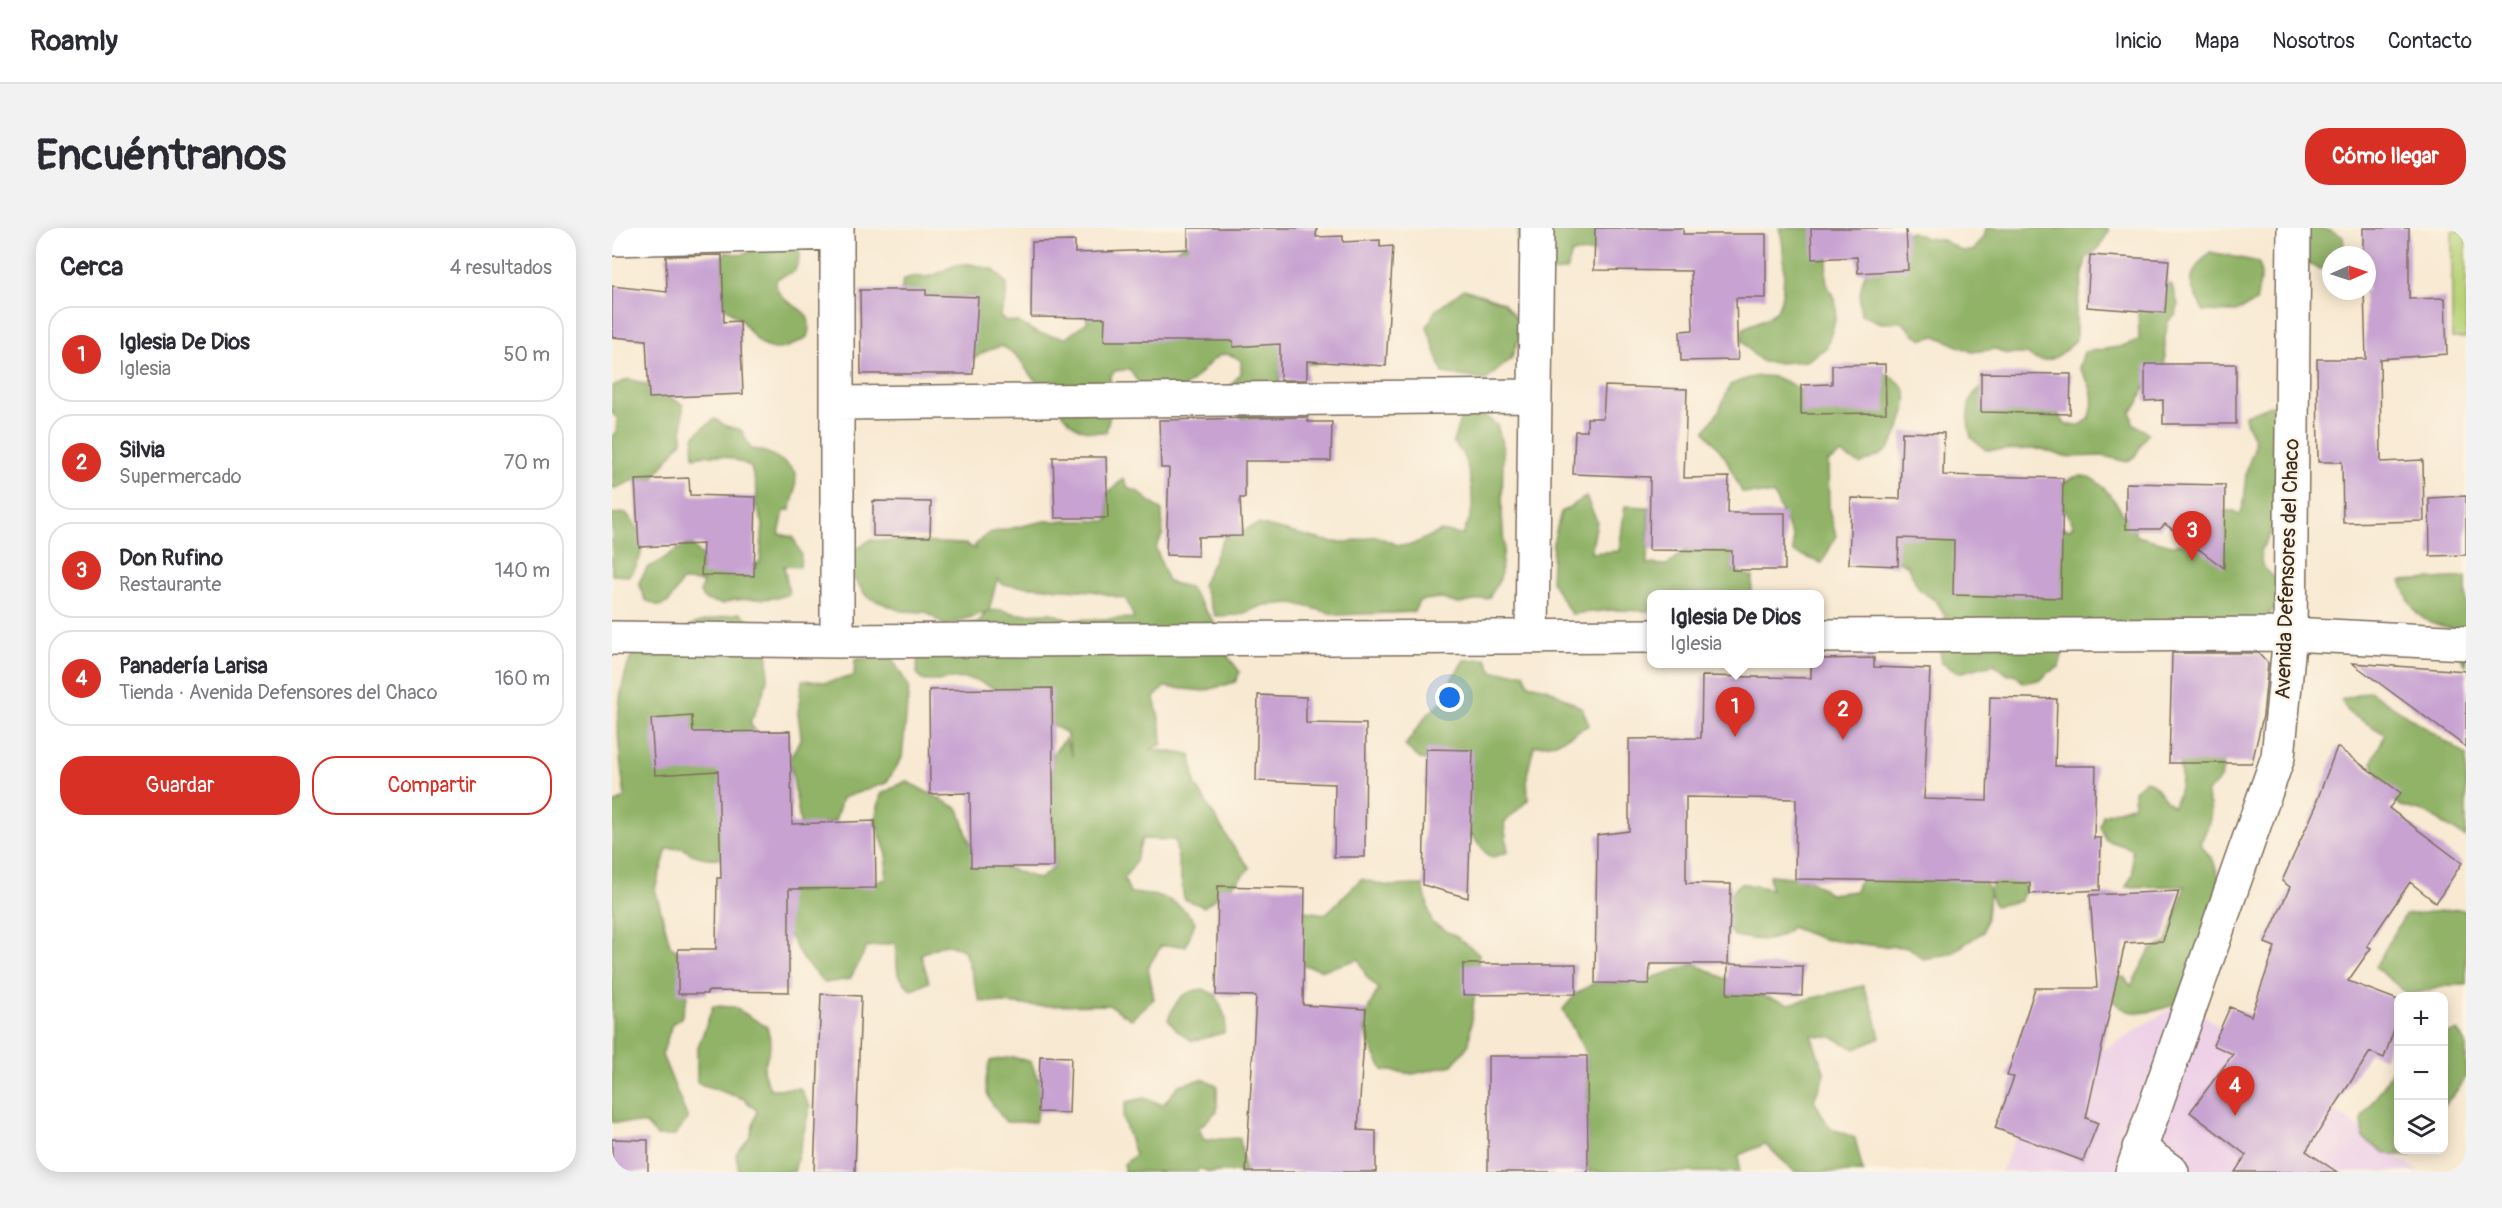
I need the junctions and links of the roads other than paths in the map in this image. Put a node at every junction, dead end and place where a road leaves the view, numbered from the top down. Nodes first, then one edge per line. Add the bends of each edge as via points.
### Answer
1 (1537, 228) edge
2 (2294, 228) edge
3 (837, 230) edge
4 (612, 239) edge
5 (1534, 396) junction
6 (838, 403) junction
7 (2290, 634) junction
8 (1532, 636) junction
9 (1647, 636) edge
10 (1824, 636) edge
11 (612, 638) edge
12 (837, 641) junction
13 (2466, 643) edge
14 (2136, 1160) edge
15 (2172, 1172) edge

1 - 5 street
2 - 7 street, Avenida Defensores del Chaco
3 - 4 street
3 - 6 street
5 - 6 street
5 - 8 street
6 - 12 street
7 - 10 street
7 - 13 street
7 - 14 street, Avenida Defensores del Chaco via 2278,757
8 - 9 street
8 - 12 street
11 - 12 street
14 - 15 street

